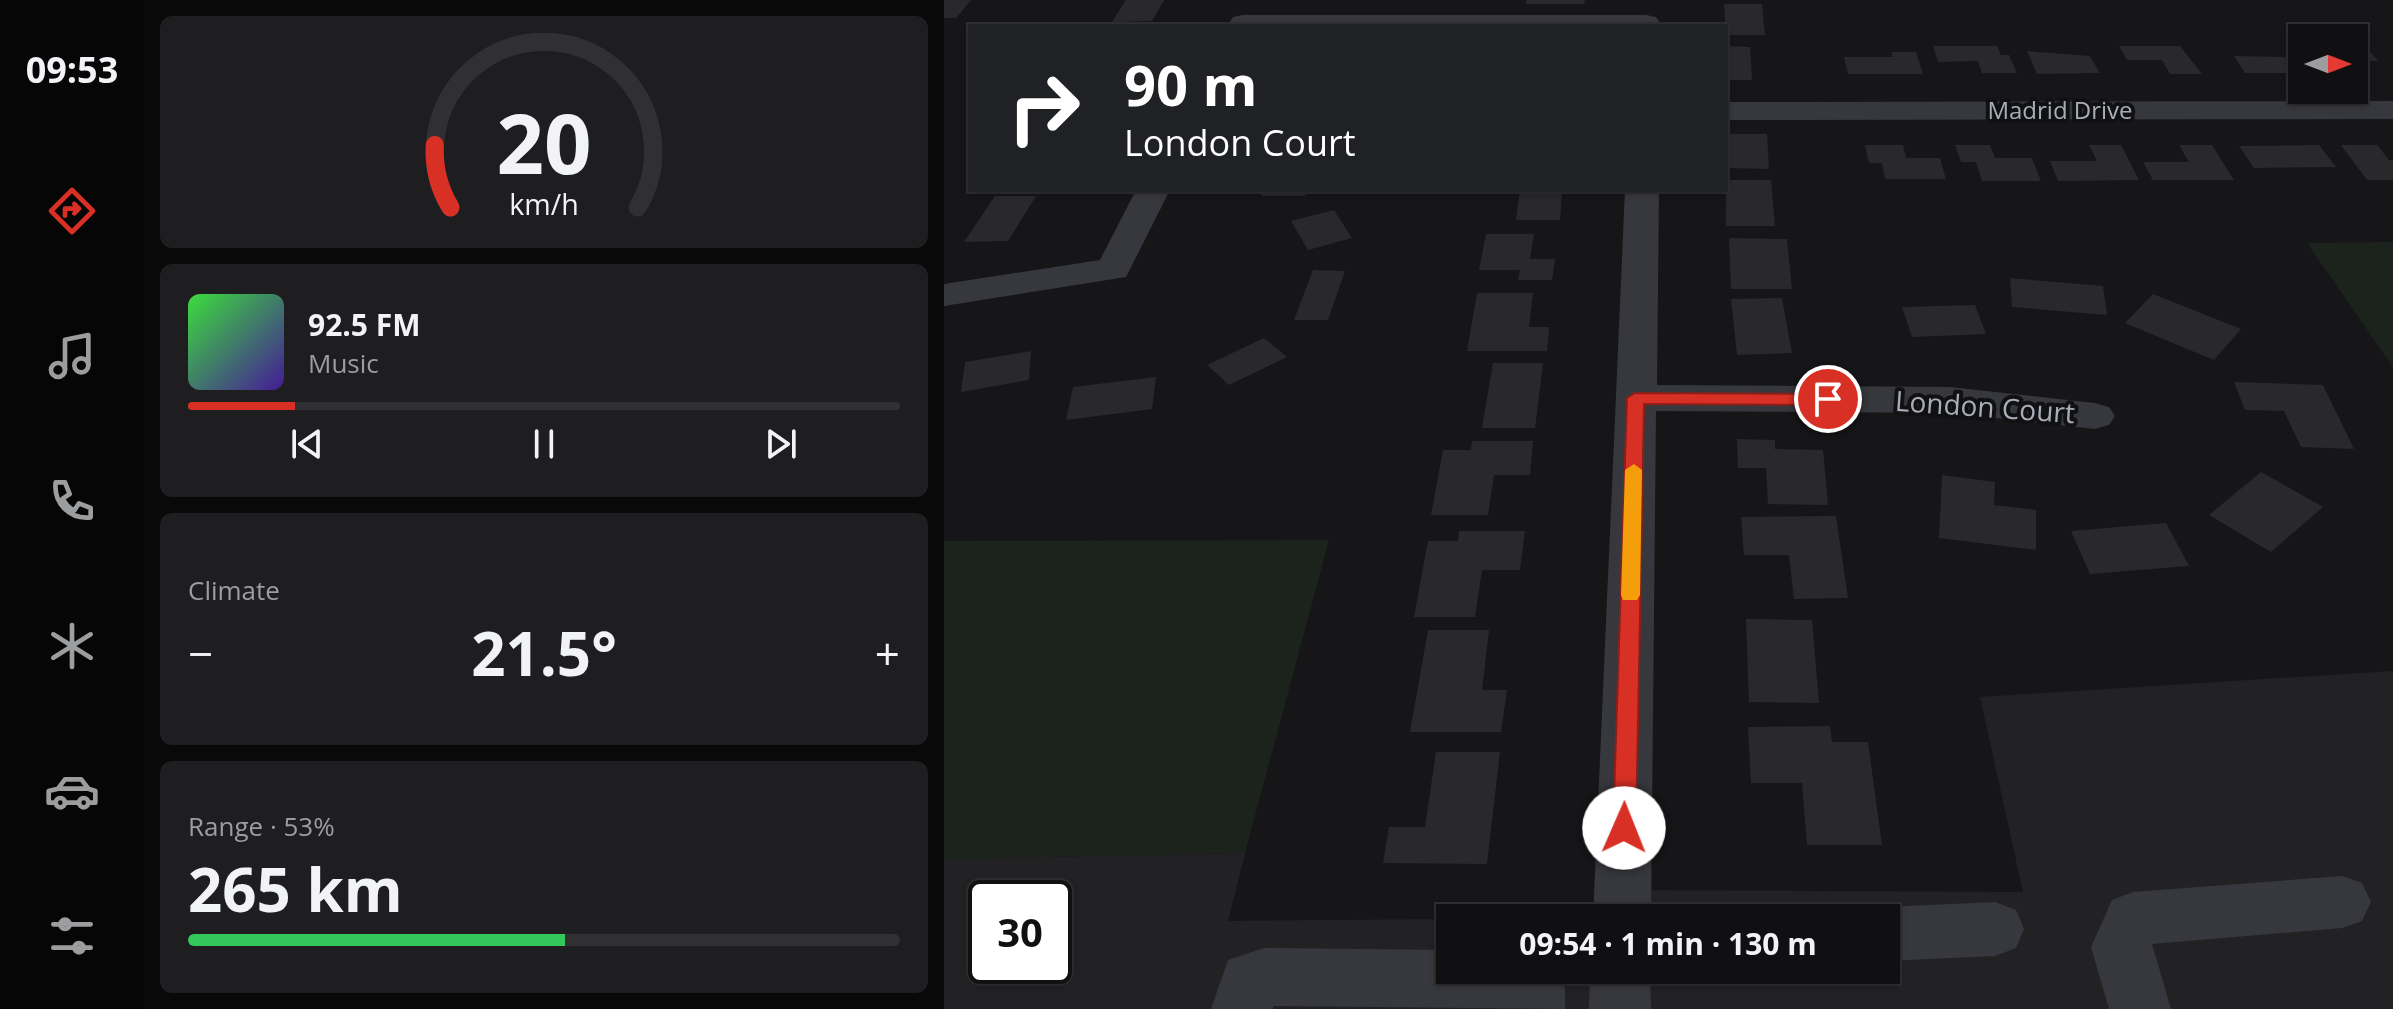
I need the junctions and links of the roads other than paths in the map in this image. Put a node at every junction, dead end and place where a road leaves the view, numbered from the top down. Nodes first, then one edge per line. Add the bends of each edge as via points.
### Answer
1 (1246, 16) edge
2 (1646, 16) edge
3 (2393, 110) edge
4 (1728, 111) edge
5 (1152, 192) edge
6 (1642, 192) edge
7 (944, 295) edge
8 (1635, 398) junction
9 (2095, 416) dead end
10 (2342, 902) dead end
11 (1622, 904) edge
12 (1995, 929) dead end
13 (1900, 933) edge
14 (1620, 984) edge
15 (1242, 1009) edge
16 (1534, 1009) edge
17 (1620, 1009) edge
18 (2140, 1009) edge

1 - 2 street
3 - 4 street, Madrid Drive
5 - 7 street via 1113,269
6 - 8 street
8 - 9 street, London Court via 1950,400
8 - 11 street
10 - 18 street via 2133,919 2121,947
12 - 13 street
14 - 17 street
15 - 16 street via 1249,980 1264,977 1520,979 1535,988

